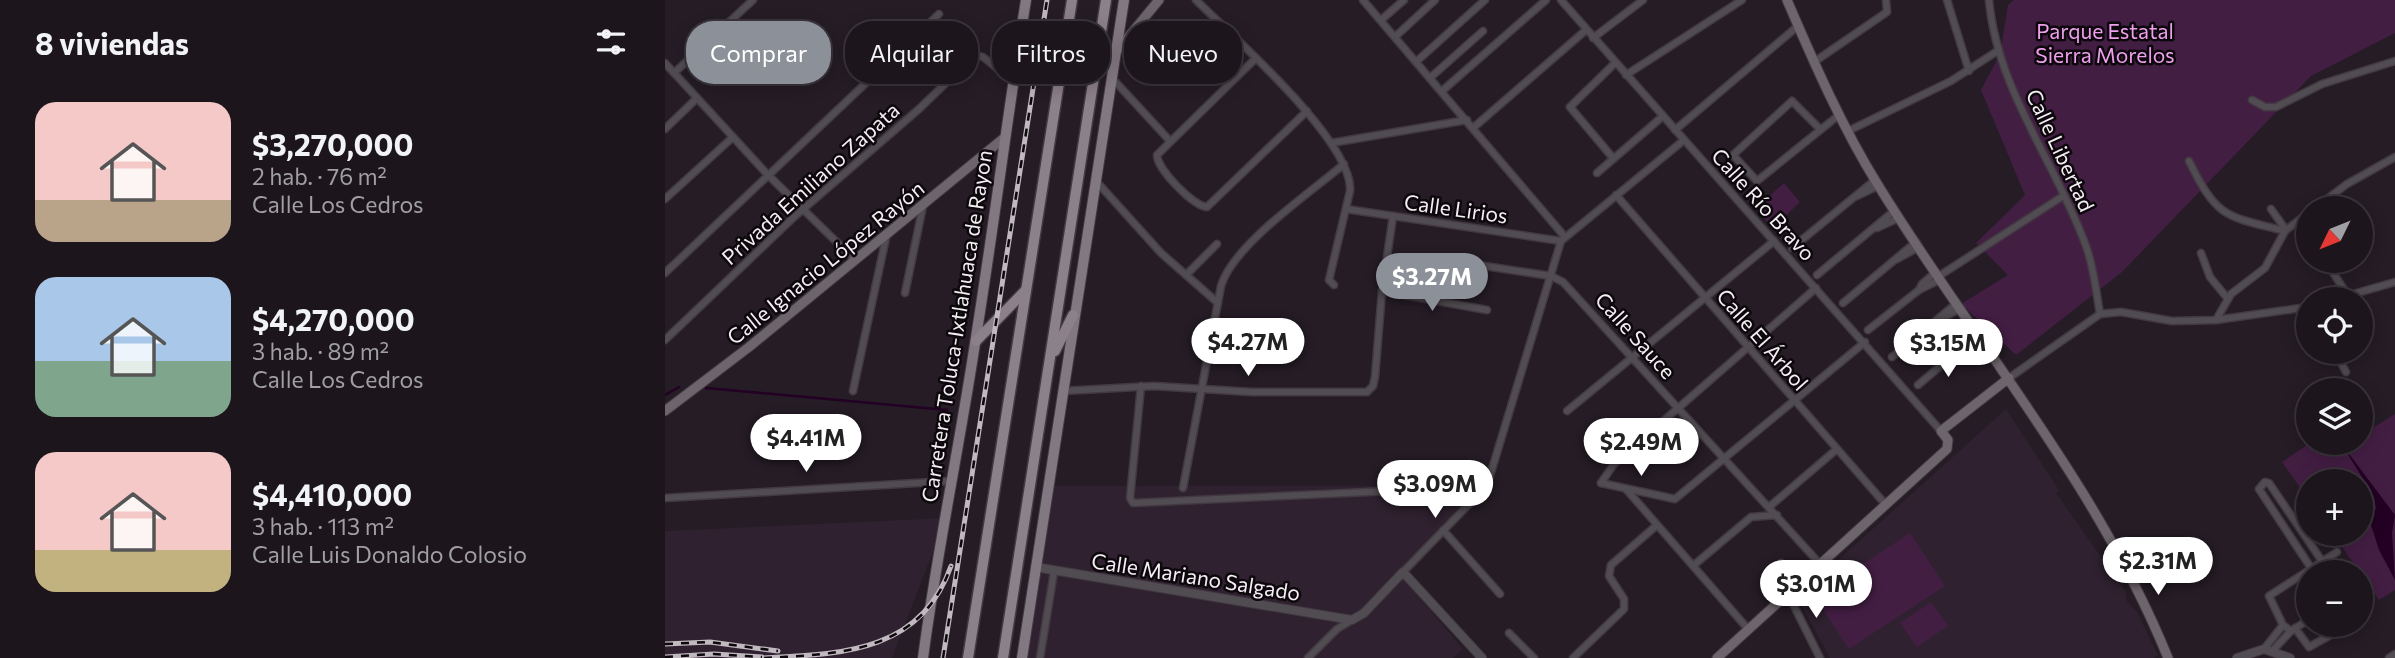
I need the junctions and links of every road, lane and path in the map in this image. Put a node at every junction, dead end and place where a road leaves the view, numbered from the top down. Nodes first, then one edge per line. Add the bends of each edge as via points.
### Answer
1 (753, 0) edge
2 (1026, 0) edge
3 (1072, 0) edge
4 (1106, 0) edge
5 (1124, 0) edge
6 (1159, 0) edge
7 (1195, 0) edge
8 (1363, 0) edge
9 (1404, 0) edge
10 (1435, 0) edge
11 (1485, 0) edge
12 (1546, 0) edge
13 (1561, 0) edge
14 (1643, 0) edge
15 (1742, 0) edge
16 (1787, 0) edge
17 (1886, 0) edge
18 (1947, 0) edge
19 (1989, 0) edge
20 (939, 14) dead end
21 (1381, 20) junction
22 (1022, 21) edge
23 (1798, 26) junction
24 (1586, 30) junction
25 (1483, 31) dead end
26 (1396, 36) junction
27 (1593, 38) junction
28 (1999, 50) junction
29 (1116, 52) junction
30 (1255, 59) junction
31 (1417, 61) junction
32 (2395, 61) edge
33 (1814, 62) junction
34 (665, 63) edge
35 (1615, 64) junction
36 (992, 65) edge
37 (1969, 71) junction
38 (674, 73) junction
39 (1626, 75) junction
40 (1431, 77) junction
41 (1111, 78) junction
42 (1011, 84) edge
43 (1442, 91) junction
44 (697, 98) junction
45 (2252, 100) dead end
46 (1307, 111) junction
47 (1839, 114) junction
48 (1663, 116) junction
49 (1467, 120) junction
50 (1473, 128) junction
51 (1819, 128) junction
52 (665, 129) edge
53 (1675, 130) junction
54 (1848, 131) junction
55 (733, 137) junction
56 (1004, 138) junction
57 (1683, 140) junction
58 (1170, 141) junction
59 (1331, 144) junction
60 (2395, 157) edge
61 (1613, 159) junction
62 (2189, 161) dead end
63 (1344, 164) junction
64 (1597, 173) dead end
65 (767, 174) junction
66 (1095, 180) junction
67 (1877, 183) junction
68 (1616, 195) junction
69 (2063, 196) junction
70 (2331, 196) edge
71 (665, 199) edge
72 (923, 206) junction
73 (1346, 209) junction
74 (2271, 209) dead end
75 (803, 210) junction
76 (1897, 215) junction
77 (1393, 216) junction
78 (2296, 222) edge
79 (2285, 231) junction
80 (887, 233) junction
81 (1563, 239) junction
82 (1774, 241) junction
83 (1217, 244) dead end
84 (1917, 245) junction
85 (1792, 248) dead end
86 (2201, 253) dead end
87 (854, 259) junction
88 (1445, 260) dead end
89 (665, 272) edge
90 (1186, 275) junction
91 (1817, 275) dead end
92 (1551, 276) junction
93 (1939, 276) junction
94 (2395, 282) edge
95 (1334, 285) dead end
96 (1816, 288) junction
97 (2373, 289) edge
98 (1026, 290) junction
99 (1382, 292) junction
100 (905, 293) dead end
101 (1704, 299) junction
102 (2228, 299) junction
103 (1217, 303) junction
104 (1843, 303) dead end
105 (1959, 306) junction
106 (2296, 309) edge
107 (1487, 310) dead end
108 (2100, 314) junction
109 (1073, 315) junction
110 (2216, 320) junction
111 (1868, 330) dead end
112 (1981, 337) junction
113 (665, 340) edge
114 (976, 341) junction
115 (1864, 342) junction
116 (1747, 348) junction
117 (1633, 357) junction
118 (1892, 357) dead end
119 (1051, 359) junction
120 (2342, 364) edge
121 (2346, 372) dead end
122 (2009, 378) junction
123 (1918, 385) dead end
124 (1137, 386) junction
125 (1200, 389) junction
126 (853, 391) dead end
127 (1062, 391) junction
128 (1793, 400) junction
129 (1678, 408) junction
130 (665, 411) edge
131 (1567, 411) dead end
132 (1941, 431) junction
133 (1837, 449) junction
134 (1723, 458) junction
135 (950, 481) junction
136 (1183, 488) dead end
137 (1625, 488) junction
138 (1390, 491) dead end
139 (665, 498) edge
140 (1886, 505) junction
141 (1769, 507) junction
142 (1777, 516) junction
143 (1657, 524) junction
144 (1443, 530) junction
145 (2337, 552) dead end
146 (2306, 560) edge
147 (2321, 560) edge
148 (2324, 560) edge
149 (1781, 563) dead end
150 (1820, 564) junction
151 (1694, 565) junction
152 (1035, 567) junction
153 (1054, 572) junction
154 (1403, 572) junction
155 (2296, 578) edge
156 (1800, 583) junction
157 (1500, 594) dead end
158 (1788, 594) junction
159 (1352, 620) junction
160 (2283, 625) junction
161 (2296, 628) edge
162 (1748, 629) junction
163 (2293, 630) junction
164 (1509, 633) dead end
165 (2296, 633) edge
166 (2300, 637) edge
167 (2327, 637) edge
168 (2286, 638) junction
169 (2269, 650) junction
170 (2395, 654) edge
171 (2287, 657) edge
172 (923, 658) edge
173 (968, 658) edge
174 (1003, 658) edge
175 (1022, 658) edge
176 (1040, 658) edge
177 (1308, 658) edge
178 (1482, 658) edge
179 (1534, 658) edge
180 (1573, 658) edge
181 (1717, 658) edge
182 (1820, 658) edge
183 (2168, 658) edge
184 (2237, 658) edge
185 (2389, 658) edge

1 - 38 street
2 - 22 main road, Carretera Toluca-Ixtlahuaca de Rayon
3 - 98 highway
4 - 119 highway
5 - 29 main road
6 - 29 main road
7 - 30 street
8 - 21 street
9 - 21 street
10 - 26 street
11 - 31 street
12 - 43 street
13 - 24 street, Calle Río Bravo
14 - 27 street
15 - 39 street
16 - 23 main road
17 - 33 street via 1887,12
18 - 37 street
19 - 28 street, Calle Libertad
20 - 65 street, Privada Emiliano Zapata
21 - 26 street
23 - 33 main road
23 - 53 street
24 - 27 street, Calle Río Bravo
24 - 50 street
25 - 40 street
26 - 31 street
27 - 35 street, Calle Río Bravo
28 - 37 street
28 - 69 street, Calle Libertad
29 - 41 main road
30 - 46 street
30 - 58 street
31 - 40 street
32 - 45 street via 2322,84 2276,107
33 - 47 main road
34 - 38 street
35 - 39 street, Calle Río Bravo
35 - 61 street via 1570,105
36 - 75 street, Privada Emiliano Zapata via 975,55
37 - 54 street
38 - 44 street
39 - 48 street, Calle Río Bravo
40 - 43 street
41 - 58 street
41 - 66 main road
42 - 56 main road, Carretera Toluca-Ixtlahuaca de Rayon
43 - 49 street
44 - 52 street
44 - 55 street
46 - 58 street via 1203,207 1194,204 1156,158
46 - 59 street
47 - 51 street
47 - 54 main road
48 - 53 street, Calle Río Bravo
48 - 61 street
49 - 50 street
49 - 59 street
50 - 81 street
51 - 51 street via 1792,101 1733,156 1758,181
53 - 57 street, Calle Río Bravo
54 - 67 main road
55 - 65 street
55 - 71 street
56 - 72 main road, Calle Ignacio López Rayón
56 - 114 main road, Carretera Toluca-Ixtlahuaca de Rayon
57 - 68 street
57 - 82 street, Calle Río Bravo
59 - 63 street
60 - 70 street
61 - 64 street
62 - 79 street via 2203,191 2222,212
63 - 73 street via 1351,180
63 - 103 street via 1232,261
65 - 75 street
65 - 89 street, Privada Emiliano Zapata
66 - 90 street via 1153,246
66 - 109 main road
67 - 76 main road
67 - 85 street
68 - 81 street
68 - 101 street, Calle El Árbol
69 - 93 street
69 - 108 street, Calle Libertad via 2089,254
72 - 80 main road, Calle Ignacio López Rayón
72 - 100 street
73 - 77 street, Calle Lirios
73 - 95 street via 1329,279
74 - 79 street
75 - 87 street
75 - 113 street, Privada Emiliano Zapata
76 - 84 main road
76 - 91 street
77 - 81 street, Calle Lirios
77 - 99 street
78 - 79 street
79 - 102 street via 2265,268
80 - 87 main road, Calle Ignacio López Rayón
80 - 126 street
81 - 92 street
82 - 96 street, Calle Río Bravo
82 - 101 street
83 - 90 street
84 - 93 main road
84 - 104 street
86 - 102 street via 2210,277
87 - 130 main road, Calle Ignacio López Rayón
88 - 92 street
90 - 103 street
92 - 117 street, Calle Sauce via 1563,282
92 - 144 street via 1495,466 1486,485
93 - 105 main road
93 - 111 street
94 - 97 street
96 - 115 street, Calle Río Bravo
96 - 116 street
98 - 114 highway
98 - 173 highway
99 - 107 street
99 - 125 street via 1375,377 1367,392
101 - 116 street, Calle El Árbol
101 - 117 street
102 - 110 street
103 - 125 street
105 - 112 main road
105 - 118 street
106 - 110 street
108 - 110 street
108 - 122 street
109 - 119 highway
109 - 127 main road
112 - 122 main road
112 - 123 street
114 - 135 main road, Carretera Toluca-Ixtlahuaca de Rayon
115 - 128 street
115 - 132 street, Calle Río Bravo
116 - 128 street, Calle El Árbol
116 - 129 street
117 - 129 street, Calle Sauce
117 - 131 street
119 - 174 highway
120 - 121 street
122 - 132 main road
122 - 183 main road via 2077,481 2137,589
124 - 125 street
124 - 127 street
124 - 138 street via 1133,503
125 - 136 street
127 - 152 main road
128 - 133 street, Calle El Árbol
128 - 134 street
129 - 134 street, Calle Sauce
129 - 137 street via 1614,464 1601,483
132 - 140 main road via 1948,440 1947,449
133 - 140 street, Calle El Árbol
133 - 141 street
134 - 137 street via 1675,499
134 - 141 street, Calle Sauce
135 - 139 street
135 - 172 main road, Carretera Toluca-Ixtlahuaca de Rayon
137 - 143 street
140 - 150 main road
141 - 142 street, Calle Sauce
142 - 150 street, Calle Sauce
142 - 151 street via 1751,517
143 - 151 street
143 - 180 street via 1609,569 1625,603
144 - 154 street
144 - 157 street
145 - 148 street
146 - 147 street via 2259,489 2265,482
149 - 156 street
150 - 156 main road
151 - 162 street
152 - 153 street, Calle Mariano Salgado
152 - 175 main road
153 - 159 street, Calle Mariano Salgado
153 - 176 street
154 - 159 street
154 - 178 street
155 - 160 street via 2269,596
156 - 158 main road
158 - 162 main road
158 - 182 street
159 - 177 street
160 - 163 street
160 - 169 street
161 - 163 street
162 - 181 main road
163 - 165 street
163 - 168 street
164 - 179 street
166 - 167 street via 2309,647
168 - 169 street
168 - 171 street
169 - 171 street
169 - 184 street
170 - 185 street

